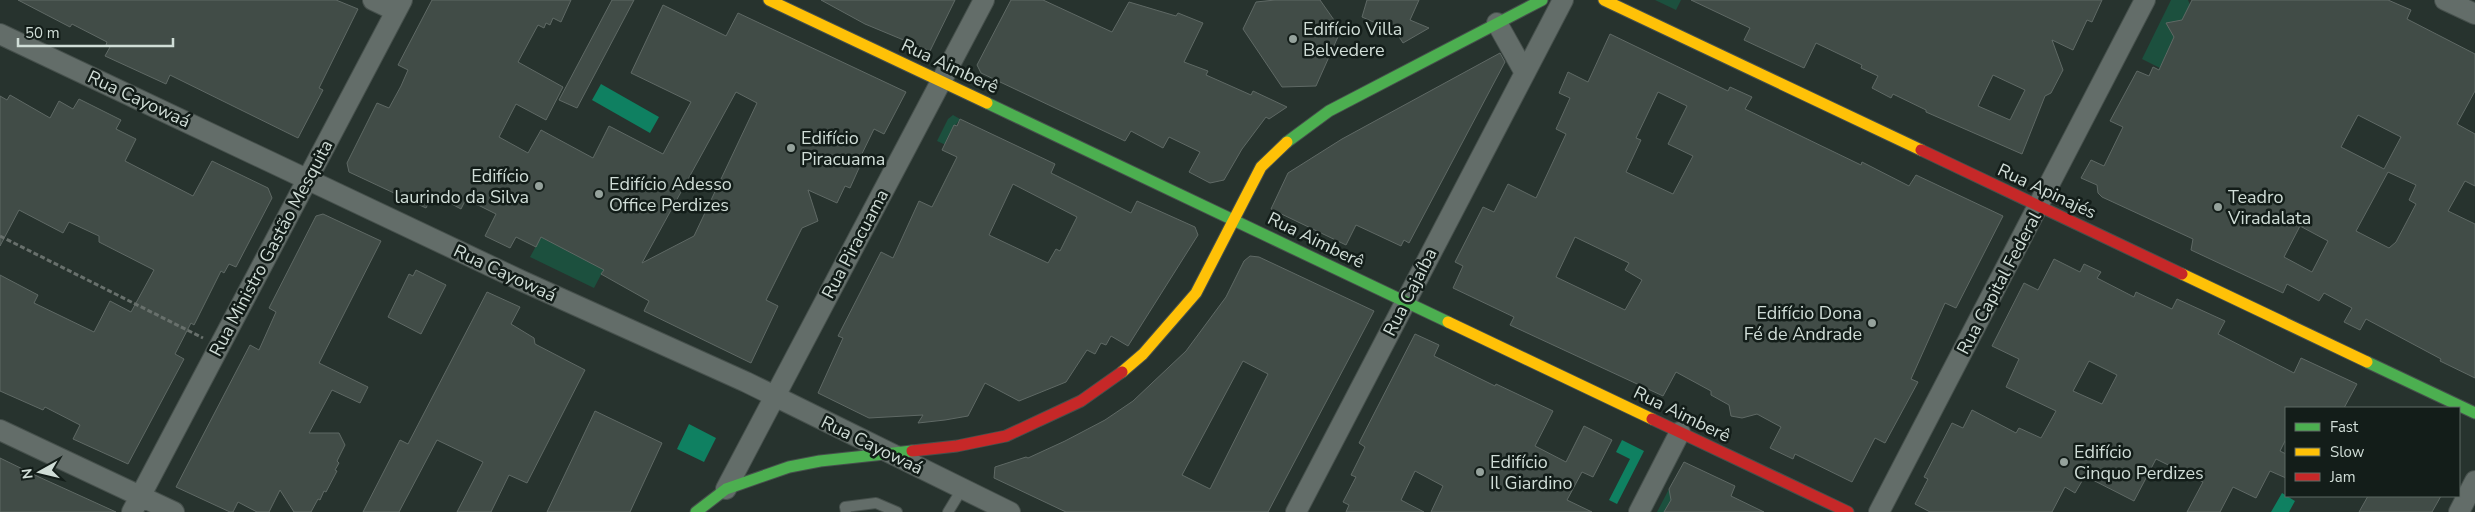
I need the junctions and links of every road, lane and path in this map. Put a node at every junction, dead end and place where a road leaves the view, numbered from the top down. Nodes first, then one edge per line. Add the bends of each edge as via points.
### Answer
1 (373, 0) edge
2 (769, 0) edge
3 (984, 0) edge
4 (1542, 0) edge
5 (1563, 0) edge
6 (1604, 0) edge
7 (2145, 0) edge
8 (2446, 0) edge
9 (399, 6) edge
10 (2475, 14) edge
11 (1497, 23) junction
12 (0, 34) edge
13 (1525, 73) junction
14 (942, 82) junction
15 (308, 179) junction
16 (2039, 207) junction
17 (1234, 220) junction
18 (0, 236) edge
19 (1405, 302) junction
20 (219, 347) junction
21 (774, 396) junction
22 (2475, 413) edge
23 (0, 430) edge
24 (1680, 432) junction
25 (889, 454) junction
26 (2475, 481) edge
27 (726, 489) junction
28 (962, 489) junction
29 (136, 504) edge
30 (174, 512) edge
31 (696, 512) edge
32 (846, 512) edge
33 (897, 512) edge
34 (948, 512) edge
35 (1010, 512) edge
36 (1296, 512) edge
37 (1639, 512) edge
38 (1848, 512) edge
39 (1879, 512) edge
40 (2459, 512) edge

1 - 9 street
2 - 14 street, Rua Aimberê
3 - 14 street, Rua Piracuama
4 - 11 street
5 - 13 street, Rua Cajaíba
6 - 16 street, Rua Apinajés
7 - 16 street, Rua Capital Federal
8 - 10 street
9 - 15 street, Rua Ministro Gastão Mesquita
11 - 13 street
11 - 17 street via 1329,111 1301,129 1261,167
12 - 15 street, Rua Cayowaá
13 - 19 street, Rua Cajaíba
14 - 17 street, Rua Aimberê
14 - 21 street, Rua Piracuama
15 - 20 street, Rua Ministro Gastão Mesquita
15 - 21 street, Rua Cayowaá
16 - 22 street, Rua Apinajés
16 - 39 street, Rua Capital Federal
17 - 19 street, Rua Aimberê
17 - 25 street via 1196,293 1143,354 1082,401 1006,436
18 - 20 path
19 - 24 street, Rua Aimberê
19 - 36 street, Rua Cajaíba
20 - 29 street, Rua Ministro Gastão Mesquita
21 - 25 street, Rua Cayowaá
21 - 27 street, Rua Piracuama
23 - 29 street
24 - 37 street
24 - 38 street, Rua Aimberê
25 - 27 street via 820,461
25 - 28 street, Rua Cayowaá
26 - 40 street
27 - 31 street
28 - 34 lane
28 - 35 street, Rua Cayowaá
29 - 30 street
32 - 33 lane via 846,507 876,502

